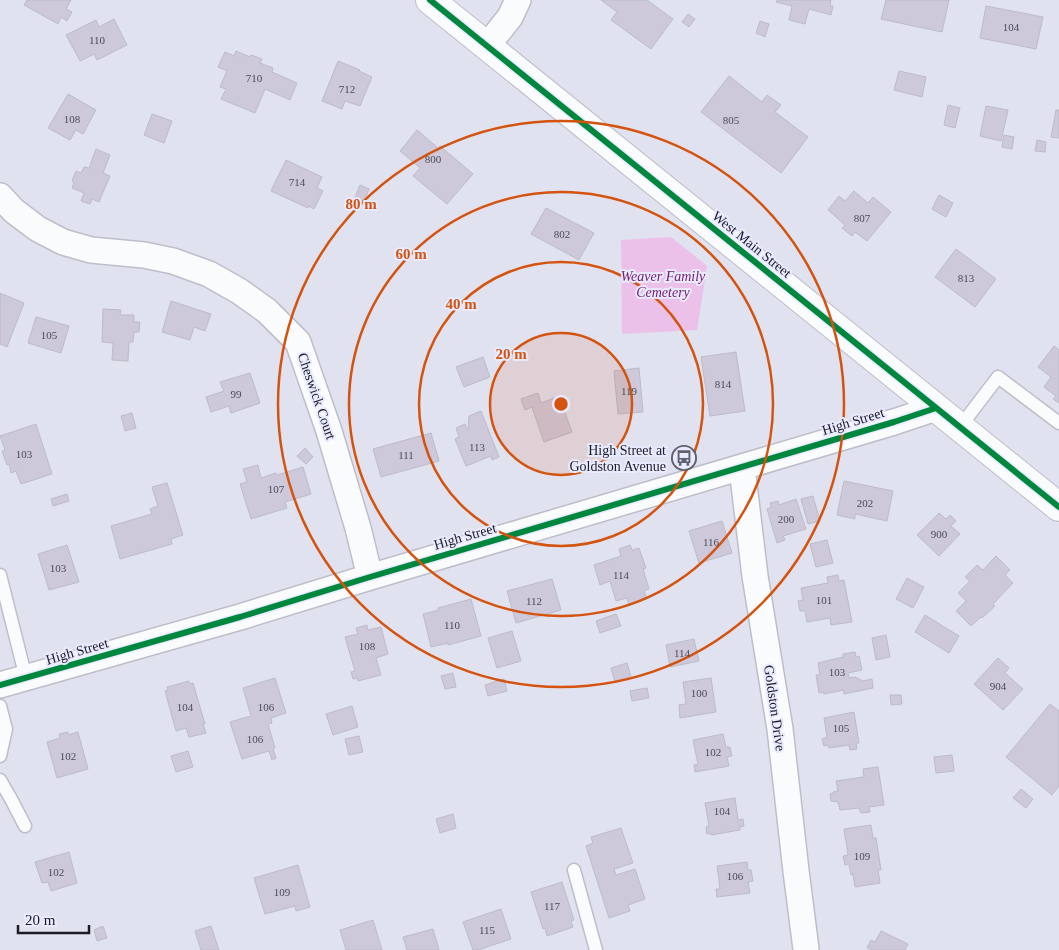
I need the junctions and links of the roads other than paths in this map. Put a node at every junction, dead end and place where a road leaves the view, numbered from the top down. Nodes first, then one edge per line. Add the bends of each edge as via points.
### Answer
1 (430, 0) edge
2 (518, 0) edge
3 (487, 46) junction
4 (0, 196) edge
5 (936, 408) junction
6 (1059, 423) edge
7 (960, 427) junction
8 (742, 468) junction
9 (1056, 498) edge
10 (0, 575) edge
11 (370, 577) junction
12 (26, 678) junction
13 (0, 685) edge
14 (0, 706) edge
15 (0, 756) edge
16 (0, 780) edge
17 (25, 826) dead end
18 (574, 870) dead end
19 (806, 949) edge
20 (596, 950) edge

1 - 3 main road, West Main Street
2 - 3 street via 510,17
3 - 5 main road, West Main Street
4 - 11 street, Cheswick Court via 38,229 63,242 91,250 173,261 209,274 239,290 267,311 298,342 329,431
5 - 7 main road, West Main Street
5 - 8 street, High Street
6 - 7 lane via 998,378
7 - 9 main road, West Main Street
8 - 11 street, High Street
8 - 19 street, Goldston Drive via 755,576 780,729
10 - 12 lane
11 - 12 street, High Street
12 - 13 street, High Street
14 - 15 lane via 6,729
16 - 17 lane
18 - 20 lane

